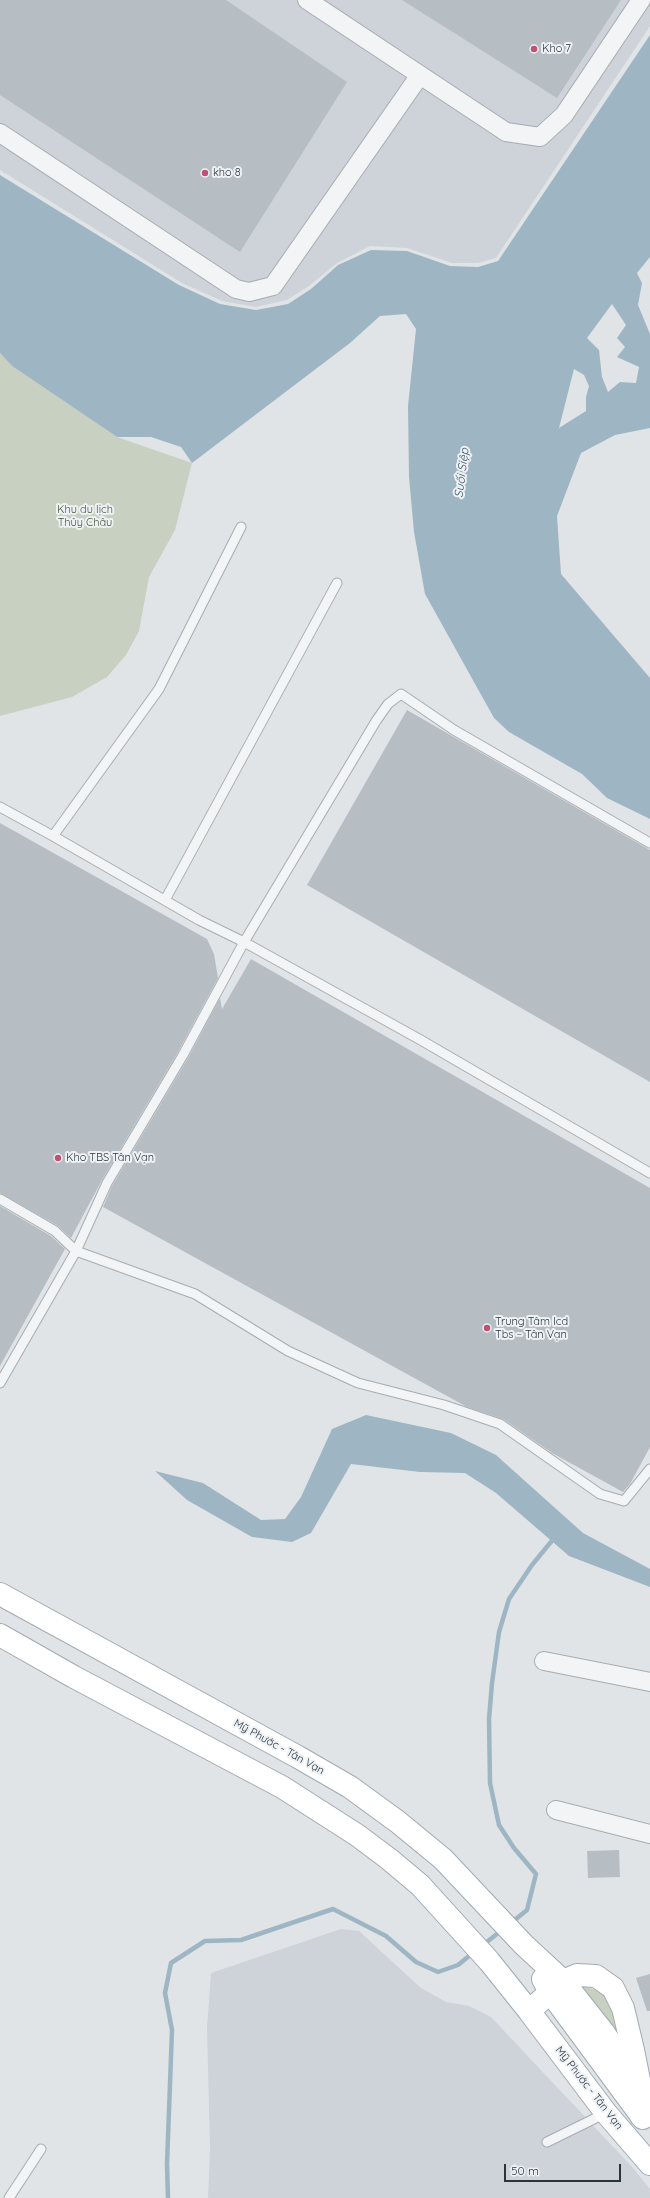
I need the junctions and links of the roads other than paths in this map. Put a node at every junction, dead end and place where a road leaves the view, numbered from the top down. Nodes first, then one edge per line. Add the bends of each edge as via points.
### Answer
1 (307, 0) edge
2 (642, 0) edge
3 (420, 75) junction
4 (0, 133) edge
5 (241, 527) dead end
6 (337, 583) dead end
7 (0, 807) edge
8 (53, 836) junction
9 (650, 843) edge
10 (166, 900) junction
11 (244, 942) junction
12 (650, 1173) edge
13 (0, 1200) edge
14 (76, 1251) junction
15 (0, 1383) edge
16 (650, 1469) edge
17 (0, 1594) edge
18 (0, 1636) edge
19 (544, 1661) dead end
20 (650, 1682) edge
21 (556, 1810) dead end
22 (650, 1834) edge
23 (556, 1987) junction
24 (529, 2010) junction
25 (641, 2090) junction
26 (606, 2113) junction
27 (646, 2121) edge
28 (547, 2142) dead end
29 (41, 2149) dead end
30 (650, 2164) edge
31 (9, 2198) edge

1 - 3 street
2 - 3 street via 564,115 540,137 506,132
3 - 4 street via 273,286 249,292 236,290
5 - 8 lane via 159,689
6 - 10 lane
7 - 8 lane
8 - 10 lane
9 - 11 lane via 454,730 401,694 388,704 376,721
10 - 11 lane
11 - 12 lane via 419,1039
11 - 14 lane via 183,1055 107,1183
13 - 14 lane via 55,1231
14 - 15 lane
14 - 16 lane via 195,1294 288,1351 358,1383 444,1405 500,1424 600,1494 624,1501
17 - 23 main road, Mỹ Phước - Tân Vạn via 350,1787 443,1859 524,1945
18 - 24 main road, Mỹ Phước - Tân Vạn via 282,1787 389,1859 420,1885 489,1961
19 - 20 street
21 - 22 street
23 - 24 main road, Mỹ Phước - Tân Vạn
23 - 25 main road, Mỹ Phước - Tân Vạn via 604,2033
23 - 25 main road, Mỹ Phước - Tân Vạn via 577,1975 596,1976 613,1988 623,2008
23 - 27 main road, Mỹ Phước - Tân Vạn
24 - 26 main road, Mỹ Phước - Tân Vạn
25 - 27 main road, Mỹ Phước - Tân Vạn
26 - 28 lane
26 - 30 main road, Mỹ Phước - Tân Vạn
29 - 31 lane

